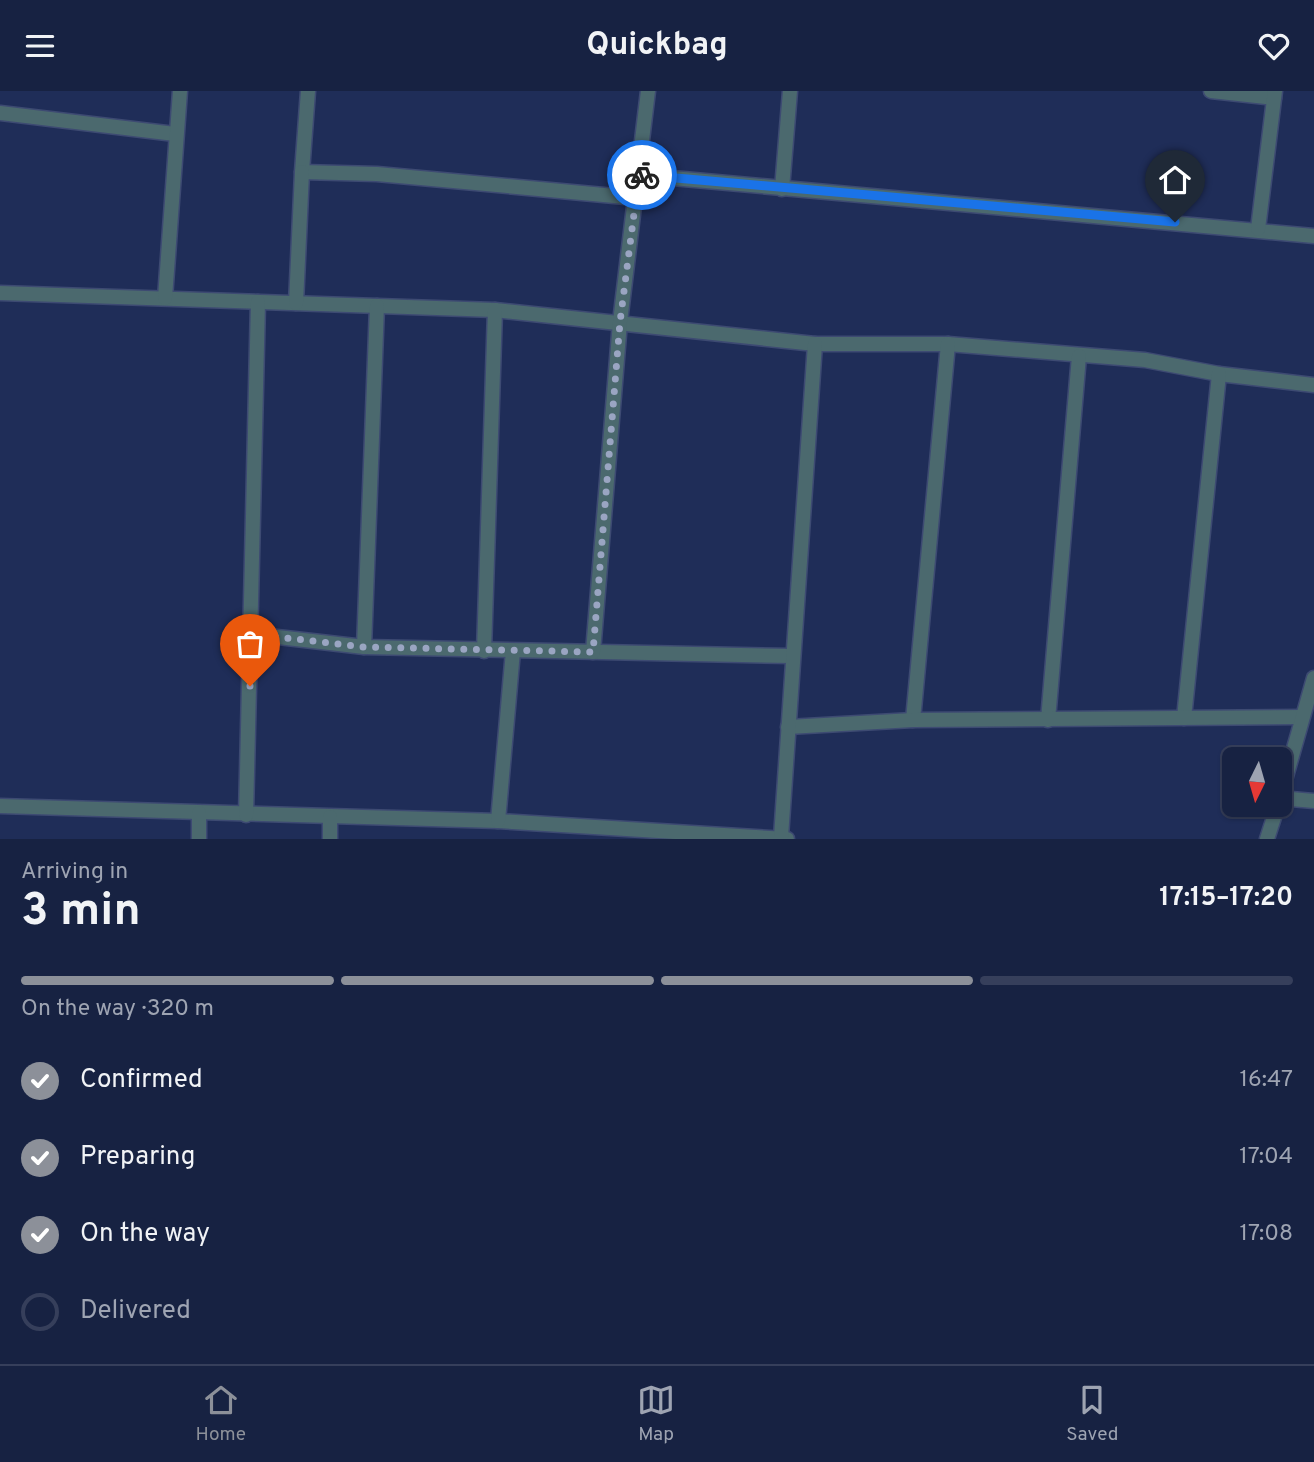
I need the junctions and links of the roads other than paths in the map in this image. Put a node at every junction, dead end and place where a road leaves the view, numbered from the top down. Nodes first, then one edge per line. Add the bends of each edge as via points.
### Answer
1 (180, 91) edge
2 (308, 91) edge
3 (648, 91) edge
4 (789, 91) edge
5 (1211, 91) edge
6 (1275, 95) edge
7 (0, 113) edge
8 (175, 134) junction
9 (302, 172) junction
10 (639, 175) junction
11 (782, 189) junction
12 (636, 198) junction
13 (1258, 229) junction
14 (1314, 236) edge
15 (0, 293) edge
16 (165, 298) junction
17 (258, 302) junction
18 (296, 303) junction
19 (377, 306) junction
20 (495, 310) junction
21 (620, 322) junction
22 (815, 344) junction
23 (948, 345) junction
24 (1079, 356) junction
25 (1219, 374) junction
26 (1314, 385) edge
27 (252, 634) junction
28 (364, 647) junction
29 (484, 651) junction
30 (513, 651) junction
31 (593, 652) junction
32 (791, 656) junction
33 (1314, 678) edge
34 (1312, 694) edge
35 (1302, 717) junction
36 (1184, 718) junction
37 (913, 720) junction
38 (1048, 720) junction
39 (788, 727) junction
40 (1292, 754) edge
41 (1292, 801) edge
42 (1314, 801) edge
43 (0, 806) edge
44 (199, 813) junction
45 (246, 815) junction
46 (330, 817) junction
47 (1274, 817) edge
48 (498, 821) junction
49 (784, 838) edge
50 (199, 839) edge
51 (330, 839) edge
52 (1267, 839) edge

1 - 8 street
2 - 9 street
3 - 10 street
4 - 11 street
5 - 6 street
6 - 13 street
7 - 8 street
8 - 16 street
9 - 12 street via 377,174
9 - 18 street
10 - 11 street
10 - 12 street
11 - 13 street
12 - 21 street
13 - 14 street
15 - 16 street
16 - 17 street
17 - 18 street
17 - 27 street
18 - 19 street
19 - 20 street
19 - 28 street
20 - 21 street
20 - 29 street
21 - 22 street
21 - 31 street
22 - 23 street
22 - 32 street
23 - 24 street
23 - 37 street
24 - 25 street via 1145,360
24 - 38 street
25 - 26 street
25 - 36 street
27 - 28 street
27 - 45 street
28 - 29 street
29 - 30 street
30 - 31 street
30 - 48 street
31 - 32 street
32 - 39 street
33 - 34 street
34 - 35 street
35 - 36 street
35 - 40 street
36 - 38 street
37 - 38 street
37 - 39 street
39 - 49 street
41 - 42 street
43 - 44 street
44 - 45 street
44 - 50 street
45 - 46 street
46 - 48 street
46 - 51 street
47 - 52 street
48 - 49 street

